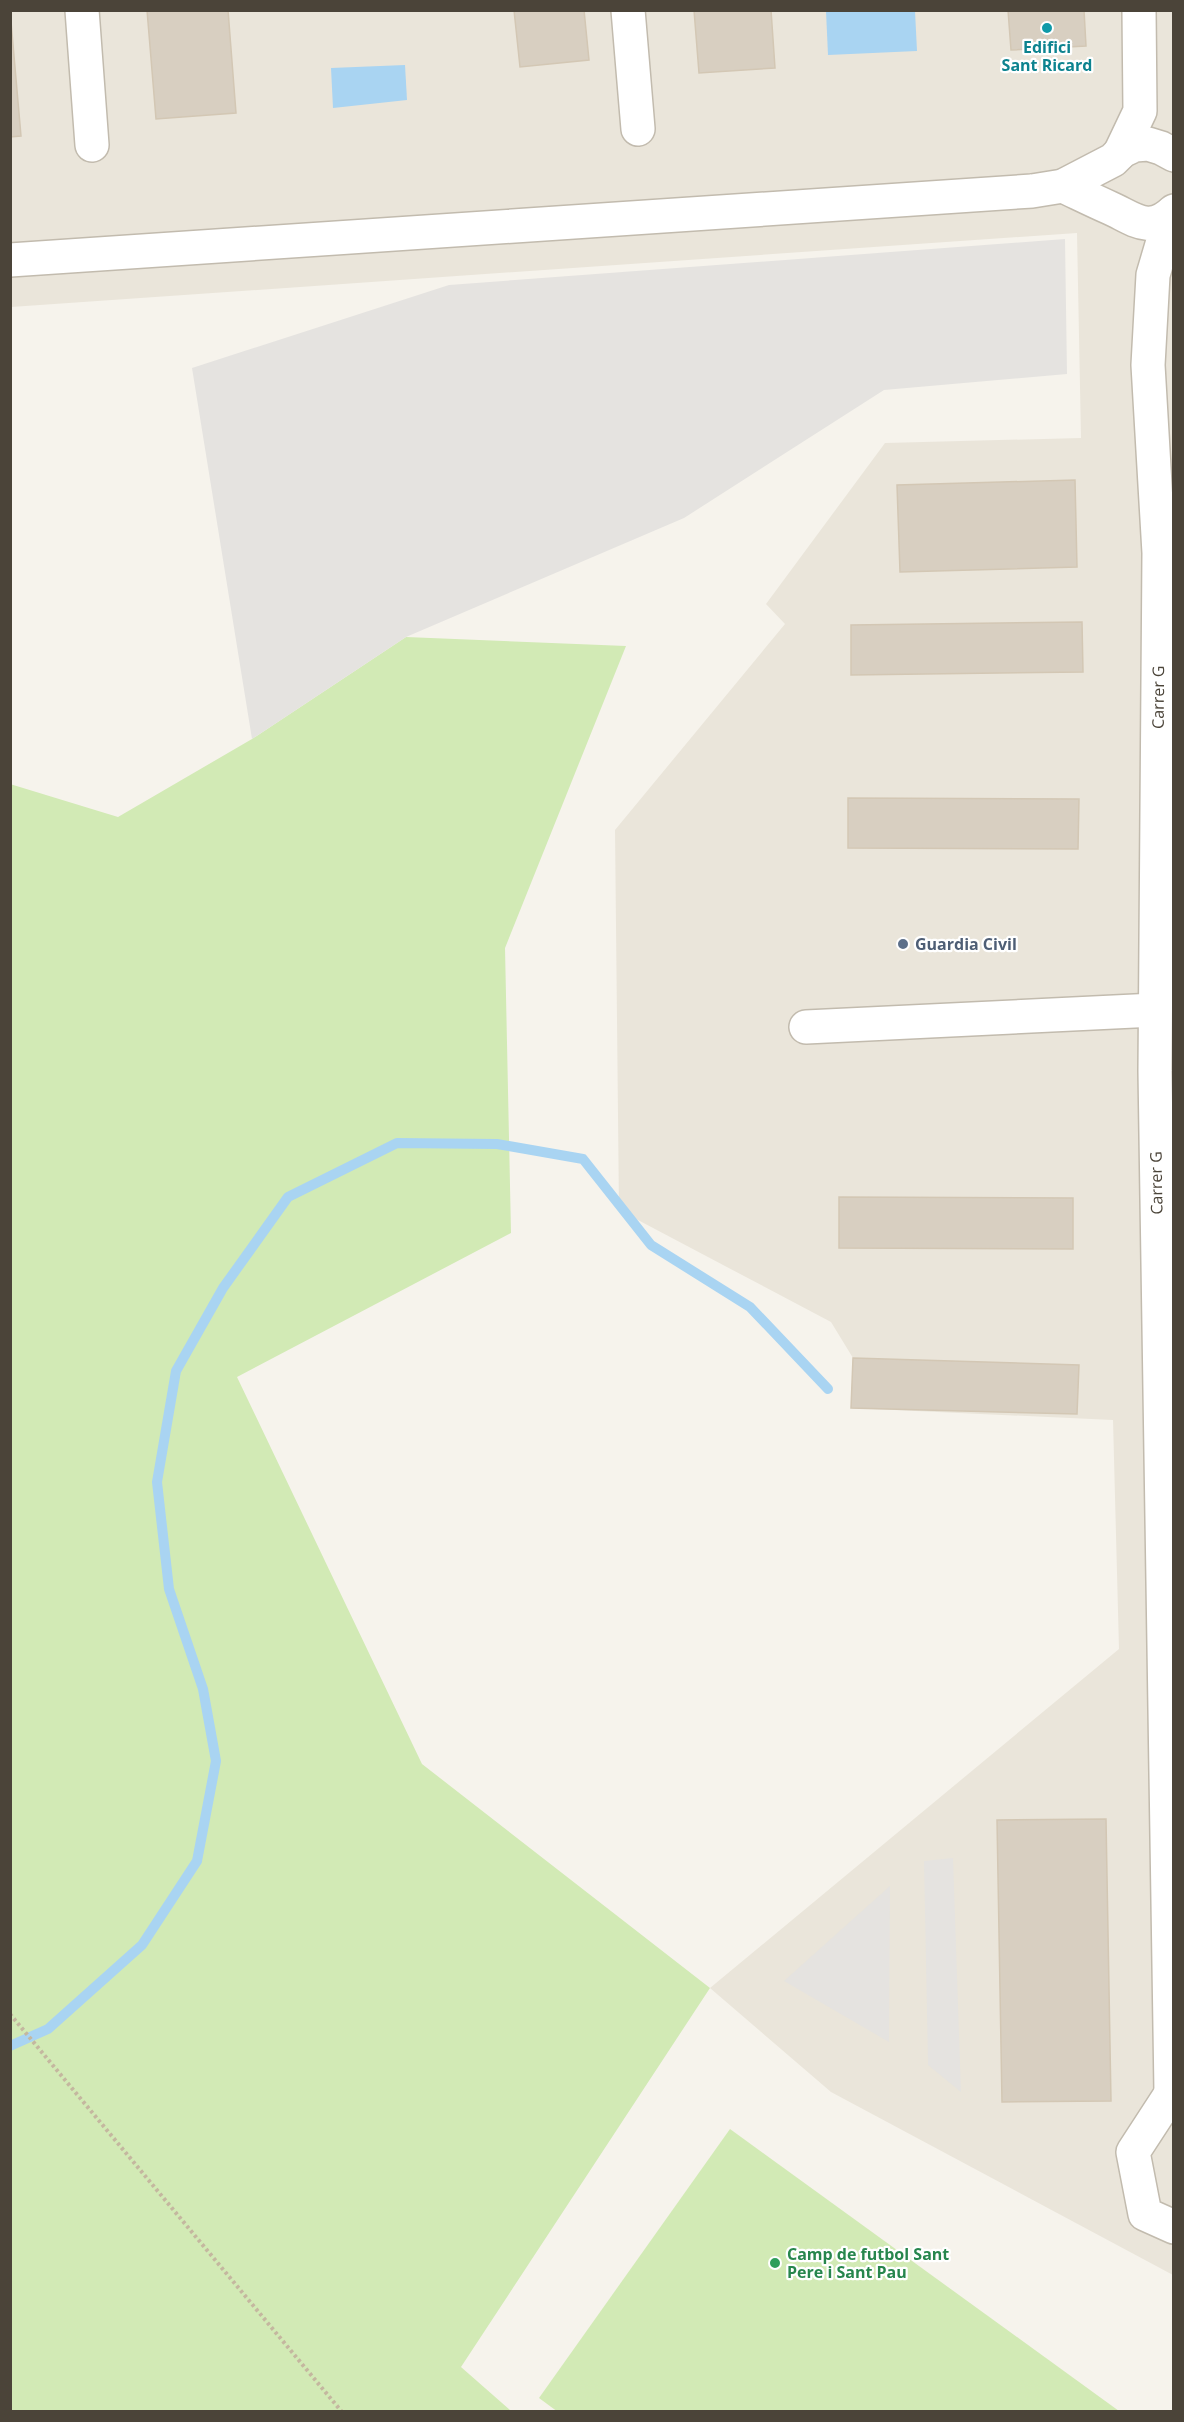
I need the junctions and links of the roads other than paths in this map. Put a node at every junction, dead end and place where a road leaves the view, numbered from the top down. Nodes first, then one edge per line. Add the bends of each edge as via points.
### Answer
1 (82, 10) edge
2 (628, 10) edge
3 (1139, 10) edge
4 (1140, 111) junction
5 (638, 129) dead end
6 (92, 145) dead end
7 (1170, 153) edge
8 (1116, 157) junction
9 (1063, 186) junction
10 (1172, 213) edge
11 (1124, 216) junction
12 (10, 260) edge
13 (1153, 275) junction
14 (1161, 365) edge
15 (1166, 553) edge
16 (1155, 1010) junction
17 (806, 1028) dead end
18 (1164, 1070) edge
19 (1167, 1399) edge
20 (1172, 2090) edge
21 (1173, 2227) edge

1 - 6 street
2 - 5 street
3 - 4 street
4 - 7 street
4 - 8 street, Carrer G
7 - 8 street via 1148,144 1135,145
8 - 9 street
8 - 11 street, Carrer G via 1107,172 1105,186 1109,199
9 - 11 street
9 - 12 street
10 - 11 street via 1145,223
10 - 13 street, Carrer G
11 - 13 street, Carrer G
13 - 14 street, Carrer G
14 - 15 street, Carrer G
15 - 16 street, Carrer G
16 - 17 street
16 - 18 street, Carrer G
18 - 19 street, Carrer G
19 - 20 street, Carrer G
20 - 21 street via 1132,2152 1145,2214

